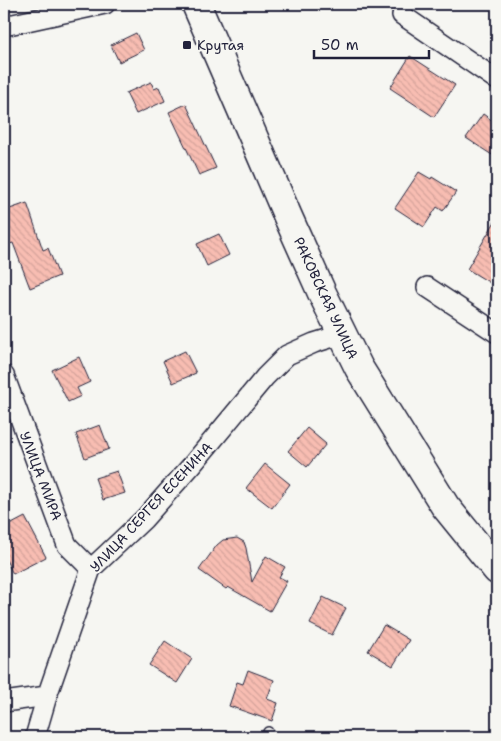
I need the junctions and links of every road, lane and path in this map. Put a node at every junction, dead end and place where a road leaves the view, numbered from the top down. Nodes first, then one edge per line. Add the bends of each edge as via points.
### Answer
1 (105, 4) edge
2 (196, 4) edge
3 (402, 16) dead end
4 (4, 26) edge
5 (497, 80) edge
6 (427, 287) dead end
7 (497, 333) edge
8 (342, 334) junction
9 (4, 375) edge
10 (91, 569) junction
11 (497, 570) edge
12 (47, 696) junction
13 (4, 702) edge
14 (35, 737) edge

1 - 4 street
2 - 8 main road, РАКОВСКАЯ УЛИЦА
3 - 5 street
6 - 7 street
8 - 10 street, УЛИЦА СЕРГЕЯ ЕСЕНИНА via 314,342 288,355 144,519
8 - 11 main road, РАКОВСКАЯ УЛИЦА via 359,368 445,506
9 - 10 street, УЛИЦА МИРА via 67,545
10 - 12 street, УЛИЦА СЕРГЕЯ ЕСЕНИНА
12 - 13 street
12 - 14 street, УЛИЦА СЕРГЕЯ ЕСЕНИНА

